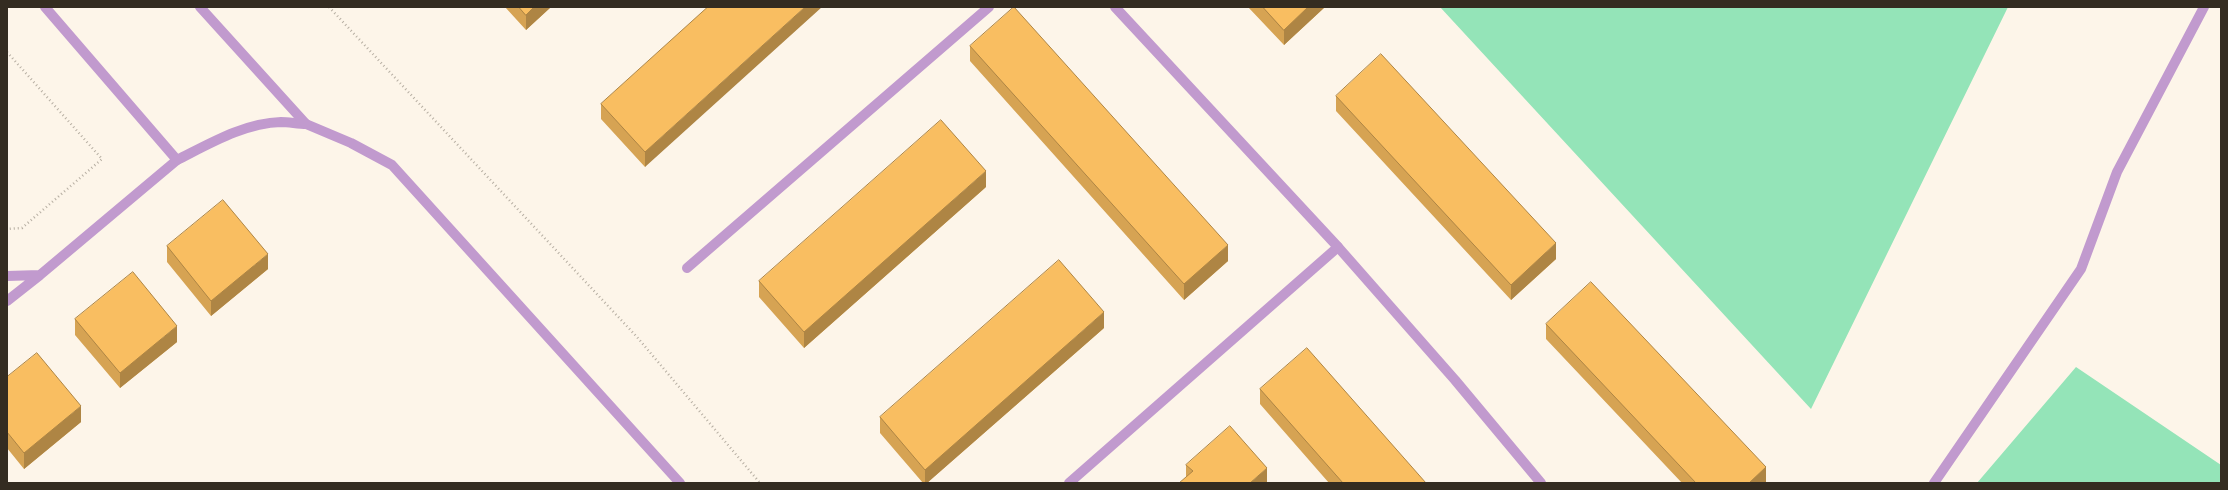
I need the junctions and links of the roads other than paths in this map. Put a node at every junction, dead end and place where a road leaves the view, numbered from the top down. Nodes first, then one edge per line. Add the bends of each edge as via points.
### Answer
1 (45, 7) edge
2 (200, 7) edge
3 (989, 7) edge
4 (1115, 7) edge
5 (2204, 7) edge
6 (306, 124) junction
7 (177, 160) junction
8 (1338, 247) junction
9 (687, 268) dead end
10 (40, 275) junction
11 (7, 276) edge
12 (7, 301) edge
13 (680, 483) edge
14 (1069, 483) edge
15 (1541, 483) edge
16 (1934, 483) edge

1 - 7 street
2 - 6 street
3 - 9 street
4 - 8 street
5 - 16 street via 2116,172 2081,269
6 - 7 street via 281,122 255,126 221,138
6 - 13 street via 351,143 392,165
7 - 10 street
8 - 14 street
8 - 15 street
10 - 11 street
10 - 12 street

